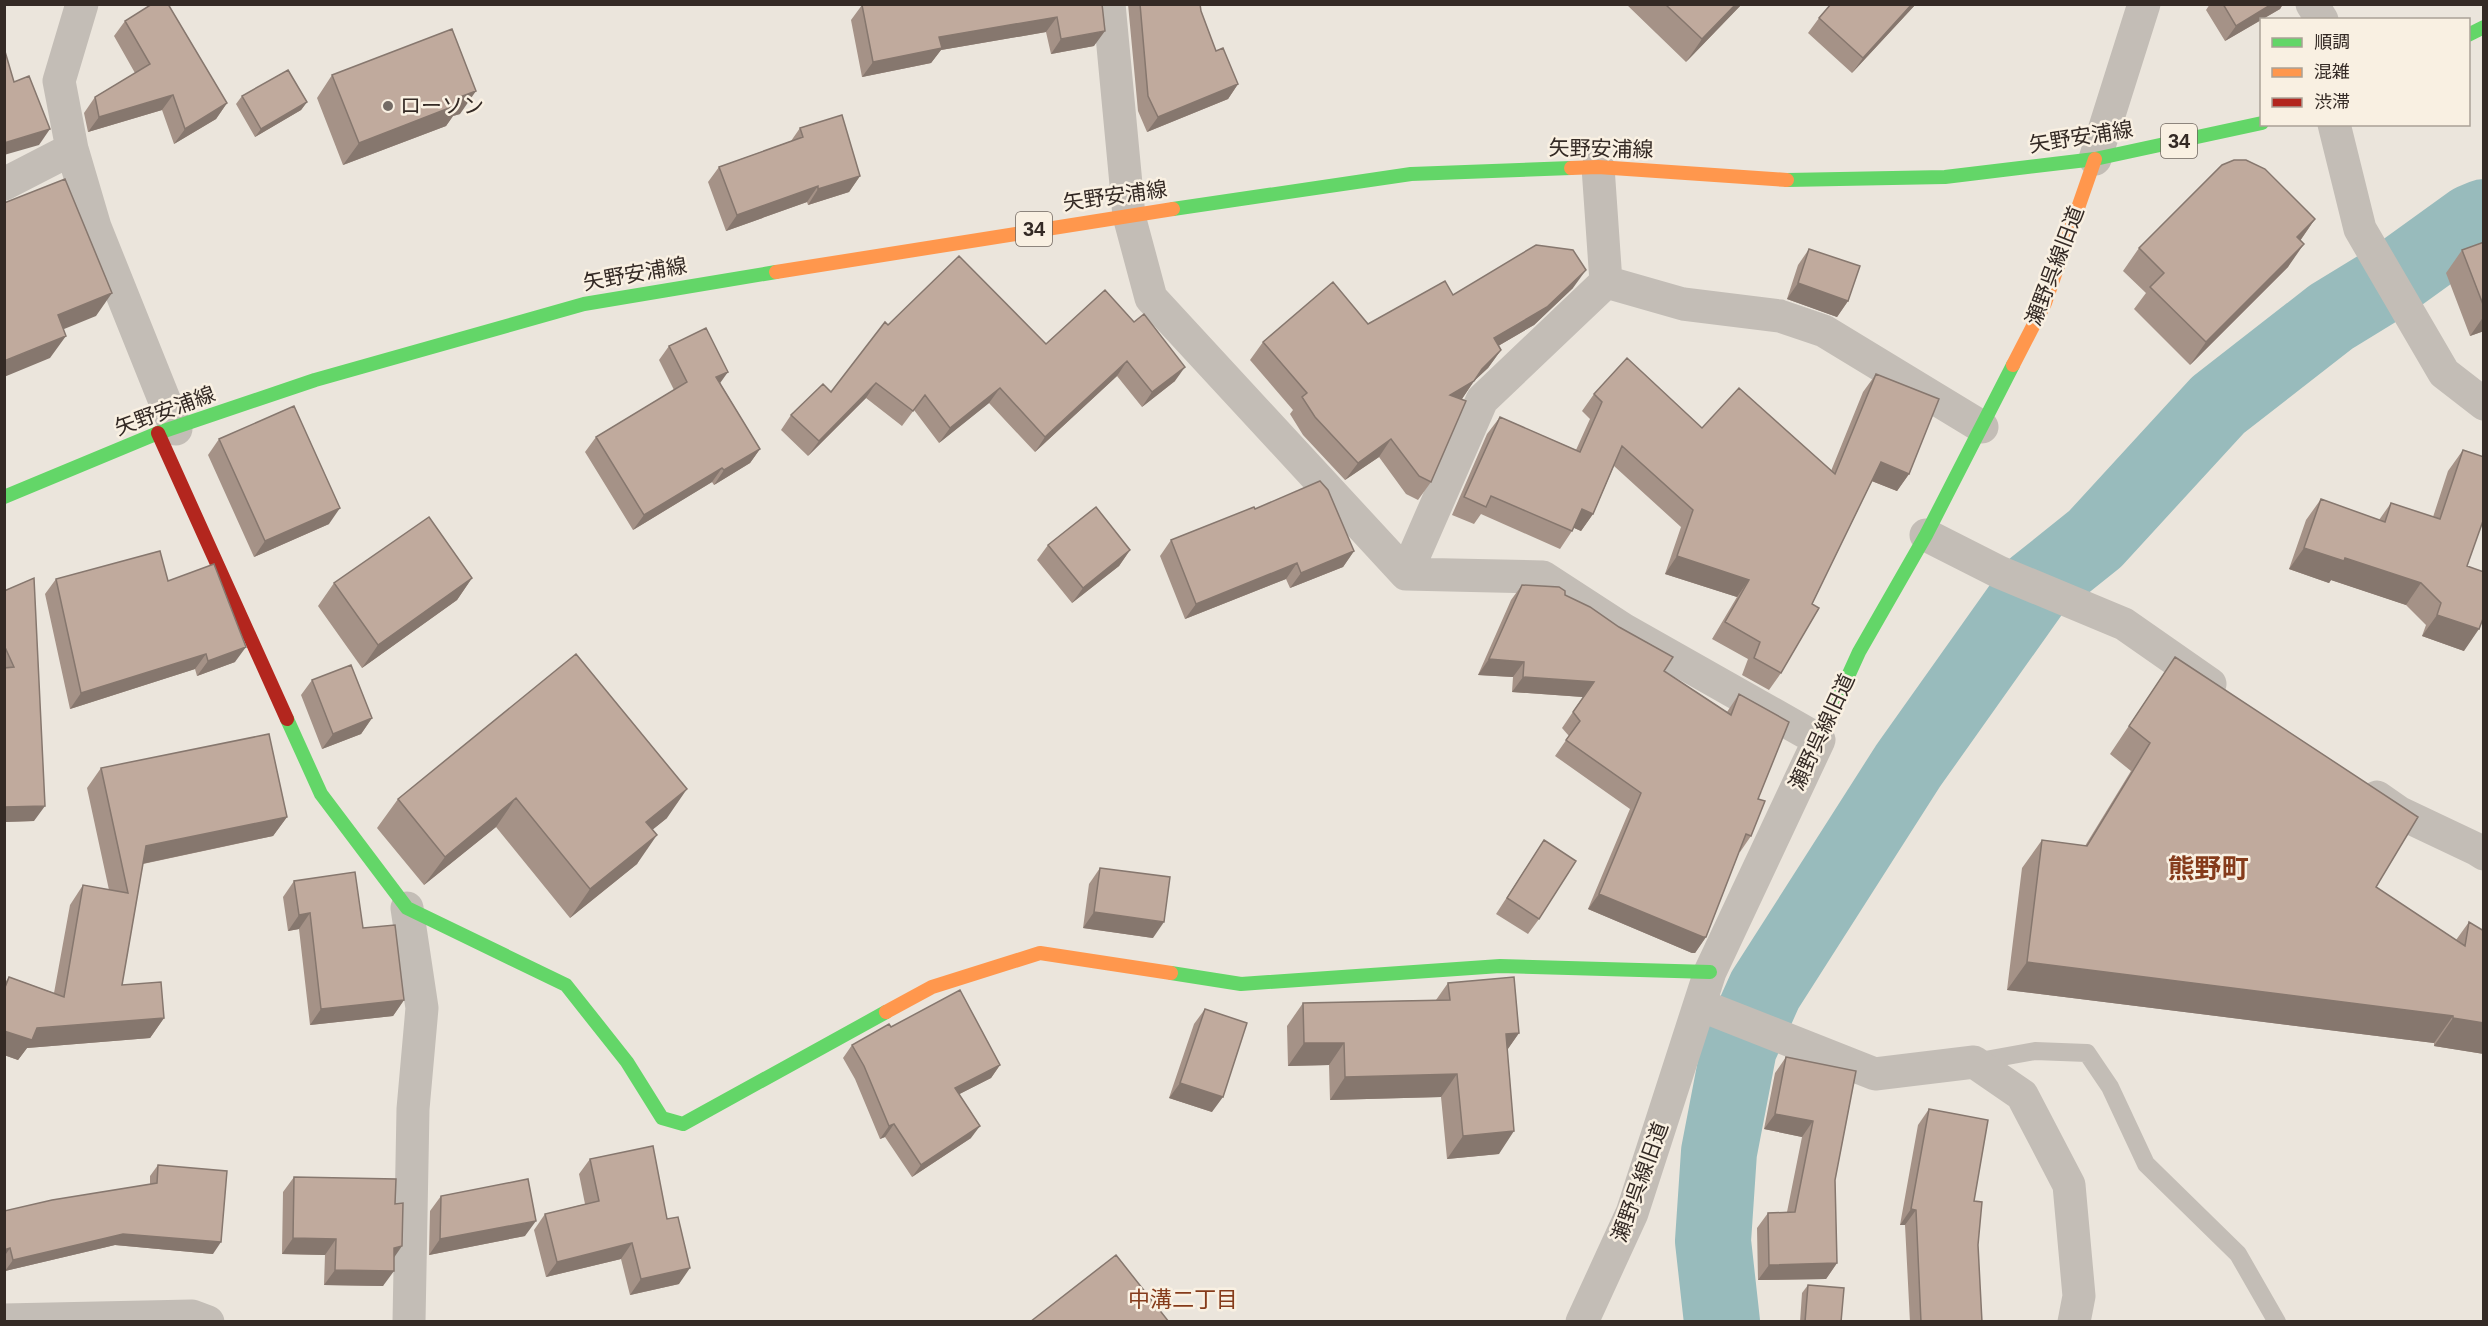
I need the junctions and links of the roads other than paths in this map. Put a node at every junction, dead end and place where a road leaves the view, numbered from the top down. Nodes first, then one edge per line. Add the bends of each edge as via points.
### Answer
1 (82, 4) edge
2 (1109, 4) edge
3 (2144, 4) edge
4 (2312, 4) edge
5 (2321, 18) edge
6 (2484, 27) edge
7 (2470, 34) edge
8 (2260, 123) edge
9 (2334, 126) edge
10 (72, 149) junction
11 (2095, 159) junction
12 (1598, 167) junction
13 (4, 184) edge
14 (1129, 216) junction
15 (1606, 282) junction
16 (2484, 404) edge
17 (1982, 427) junction
18 (167, 431) junction
19 (4, 496) edge
20 (1926, 535) junction
21 (1406, 574) junction
22 (2232, 698) edge
23 (1819, 740) junction
24 (2350, 779) edge
25 (2484, 854) edge
26 (407, 908) junction
27 (1710, 972) junction
28 (1712, 1010) junction
29 (1974, 1062) junction
30 (4, 1320) edge
31 (208, 1322) edge
32 (410, 1322) edge
33 (1582, 1322) edge
34 (2074, 1322) edge
35 (2277, 1322) edge

1 - 10 street via 59,81
2 - 14 street
3 - 11 street
4 - 5 street
6 - 7 street
8 - 11 street, 矢野安浦線 / 34
9 - 16 street via 2360,229 2444,373
10 - 13 street
10 - 18 street via 95,227
11 - 12 street, 矢野安浦線 / 34 via 1945,177 1790,180
11 - 17 street, 瀬野呉線旧道 via 2045,303
12 - 14 street, 矢野安浦線 / 34 via 1411,174
12 - 15 street
14 - 18 street, 矢野安浦線 / 34 via 584,304 315,380
14 - 21 street via 1151,298
15 - 17 street via 1683,304 1780,316 1824,332
15 - 21 street via 1482,400
17 - 20 street, 瀬野呉線旧道
18 - 19 street, 矢野安浦線 / 34
18 - 26 street via 321,794
20 - 22 street via 1999,572 2124,624
20 - 23 street, 瀬野呉線旧道 via 1859,652
21 - 23 street via 1543,577 1623,629
23 - 27 street, 瀬野呉線旧道
24 - 25 street via 2400,813
26 - 27 street via 566,985 627,1062 662,1118 683,1124 932,987 1040,953 1241,984 1500,966
26 - 32 street via 422,1008 412,1109
27 - 28 street, 瀬野呉線旧道
28 - 29 street via 1875,1074
28 - 33 street, 瀬野呉線旧道 via 1632,1213
29 - 34 street via 2022,1095 2068,1185 2079,1296
29 - 35 lane via 2035,1051 2087,1053 2110,1087 2146,1164 2238,1254
30 - 31 street via 192,1316

